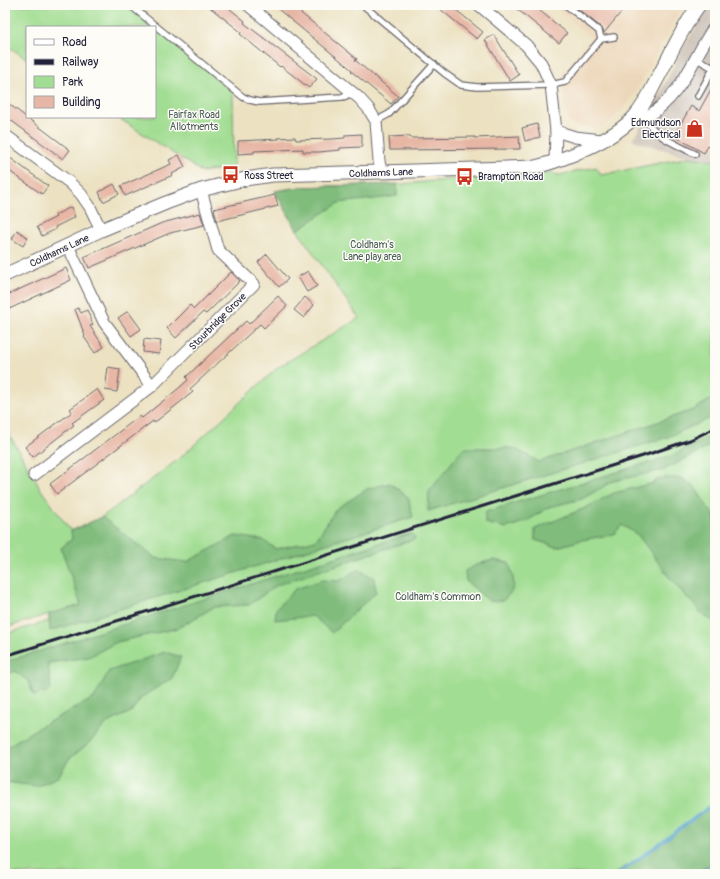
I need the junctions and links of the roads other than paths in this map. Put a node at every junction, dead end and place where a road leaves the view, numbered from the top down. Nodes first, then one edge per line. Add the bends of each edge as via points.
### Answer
1 (130, 5) edge
2 (248, 5) edge
3 (363, 5) edge
4 (480, 5) edge
5 (566, 5) edge
6 (699, 5) edge
7 (156, 26) edge
8 (156, 26) edge
9 (715, 26) edge
10 (614, 37) dead end
11 (601, 39) junction
12 (697, 59) junction
13 (434, 64) junction
14 (714, 67) edge
15 (552, 85) junction
16 (352, 91) junction
17 (698, 96) dead end
18 (640, 117) junction
19 (376, 121) junction
20 (556, 131) junction
21 (5, 135) edge
22 (602, 140) junction
23 (695, 154) dead end
24 (555, 162) junction
25 (381, 172) junction
26 (201, 190) junction
27 (101, 230) junction
28 (68, 246) junction
29 (5, 275) edge
30 (152, 386) junction
31 (34, 475) dead end

1 - 7 lane
2 - 16 street
3 - 13 lane
4 - 15 street via 526,45 541,63
5 - 11 lane via 599,31
6 - 18 street, Coldhams Lane via 648,96
8 - 16 lane via 250,100 259,102 342,97
9 - 12 street
10 - 11 lane
11 - 15 lane via 565,82
12 - 14 lane
12 - 18 street via 665,104 655,112
13 - 15 lane via 460,85 478,88
13 - 19 lane via 389,114
14 - 17 lane
15 - 20 street
16 - 19 street
18 - 22 street, Coldhams Lane
18 - 23 lane via 659,135
19 - 25 street
20 - 22 street via 574,137
20 - 24 street
21 - 27 street via 70,182 90,207
22 - 24 street, Coldhams Lane
24 - 25 street, Coldhams Lane via 535,167
25 - 26 street, Coldhams Lane via 273,175
26 - 27 street, Coldhams Lane
26 - 30 street, Stourbridge Grove via 218,250 254,284
27 - 28 street, Coldhams Lane
28 - 29 street, Coldhams Lane
28 - 30 street via 104,322
30 - 31 street, Stourbridge Grove

